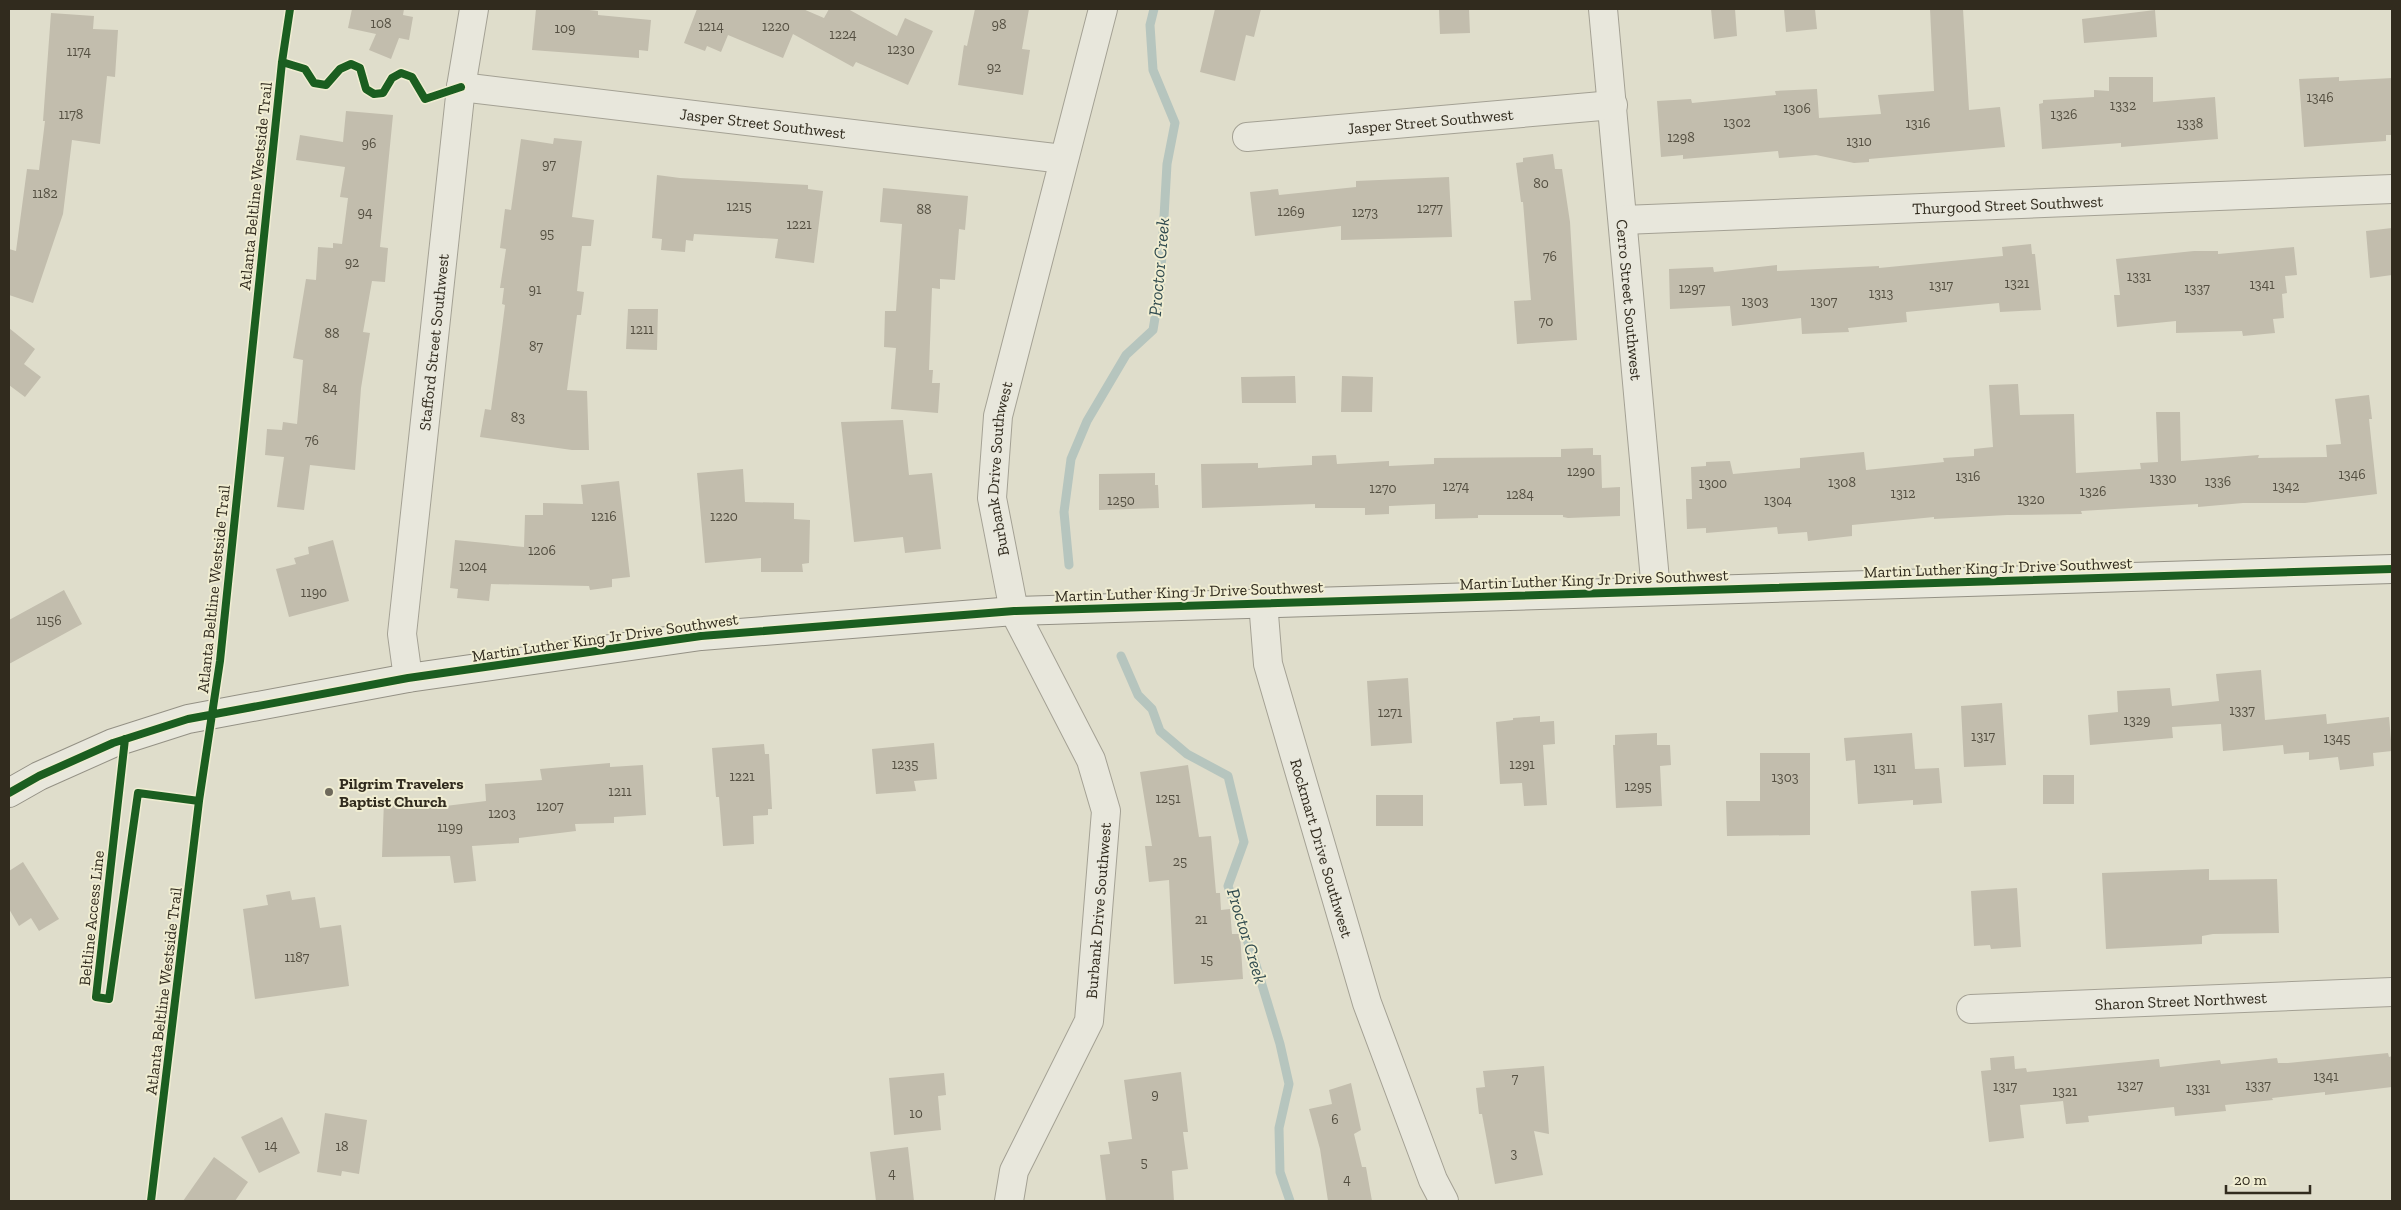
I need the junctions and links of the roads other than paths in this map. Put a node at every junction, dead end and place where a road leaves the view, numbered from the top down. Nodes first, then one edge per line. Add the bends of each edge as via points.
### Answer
1 (474, 9) edge
2 (1103, 9) edge
3 (1603, 9) edge
4 (461, 87) junction
5 (1613, 106) junction
6 (1247, 137) dead end
7 (1063, 159) junction
8 (2392, 189) edge
9 (1624, 220) junction
10 (2392, 569) edge
11 (1656, 591) junction
12 (1263, 602) junction
13 (1014, 611) junction
14 (408, 678) junction
15 (9, 793) edge
16 (2392, 992) edge
17 (1970, 1009) dead end
18 (1009, 1201) edge
19 (1444, 1201) edge

1 - 4 street, Stafford Street Southwest
2 - 7 street, Burbank Drive Southwest
3 - 5 street, Cerro Street Southwest
4 - 7 street, Jasper Street Southwest
4 - 14 street, Stafford Street Southwest via 402,634
5 - 6 street, Jasper Street Southwest
5 - 9 street, Cerro Street Southwest
7 - 13 street, Burbank Drive Southwest via 998,416 992,498
8 - 9 street, Thurgood Street Southwest
9 - 11 street, Cerro Street Southwest
10 - 11 street, Martin Luther King Jr Drive Southwest
11 - 12 street, Martin Luther King Jr Drive Southwest
12 - 13 street, Martin Luther King Jr Drive Southwest
12 - 19 street, Rockmart Drive Southwest via 1268,664 1367,1002 1433,1180
13 - 14 street, Martin Luther King Jr Drive Southwest via 701,636
13 - 18 street, Burbank Drive Southwest via 1091,760 1106,811 1089,1022 1014,1171
14 - 15 street, Martin Luther King Jr Drive Southwest via 188,719 113,743 38,776
16 - 17 street, Sharon Street Northwest

